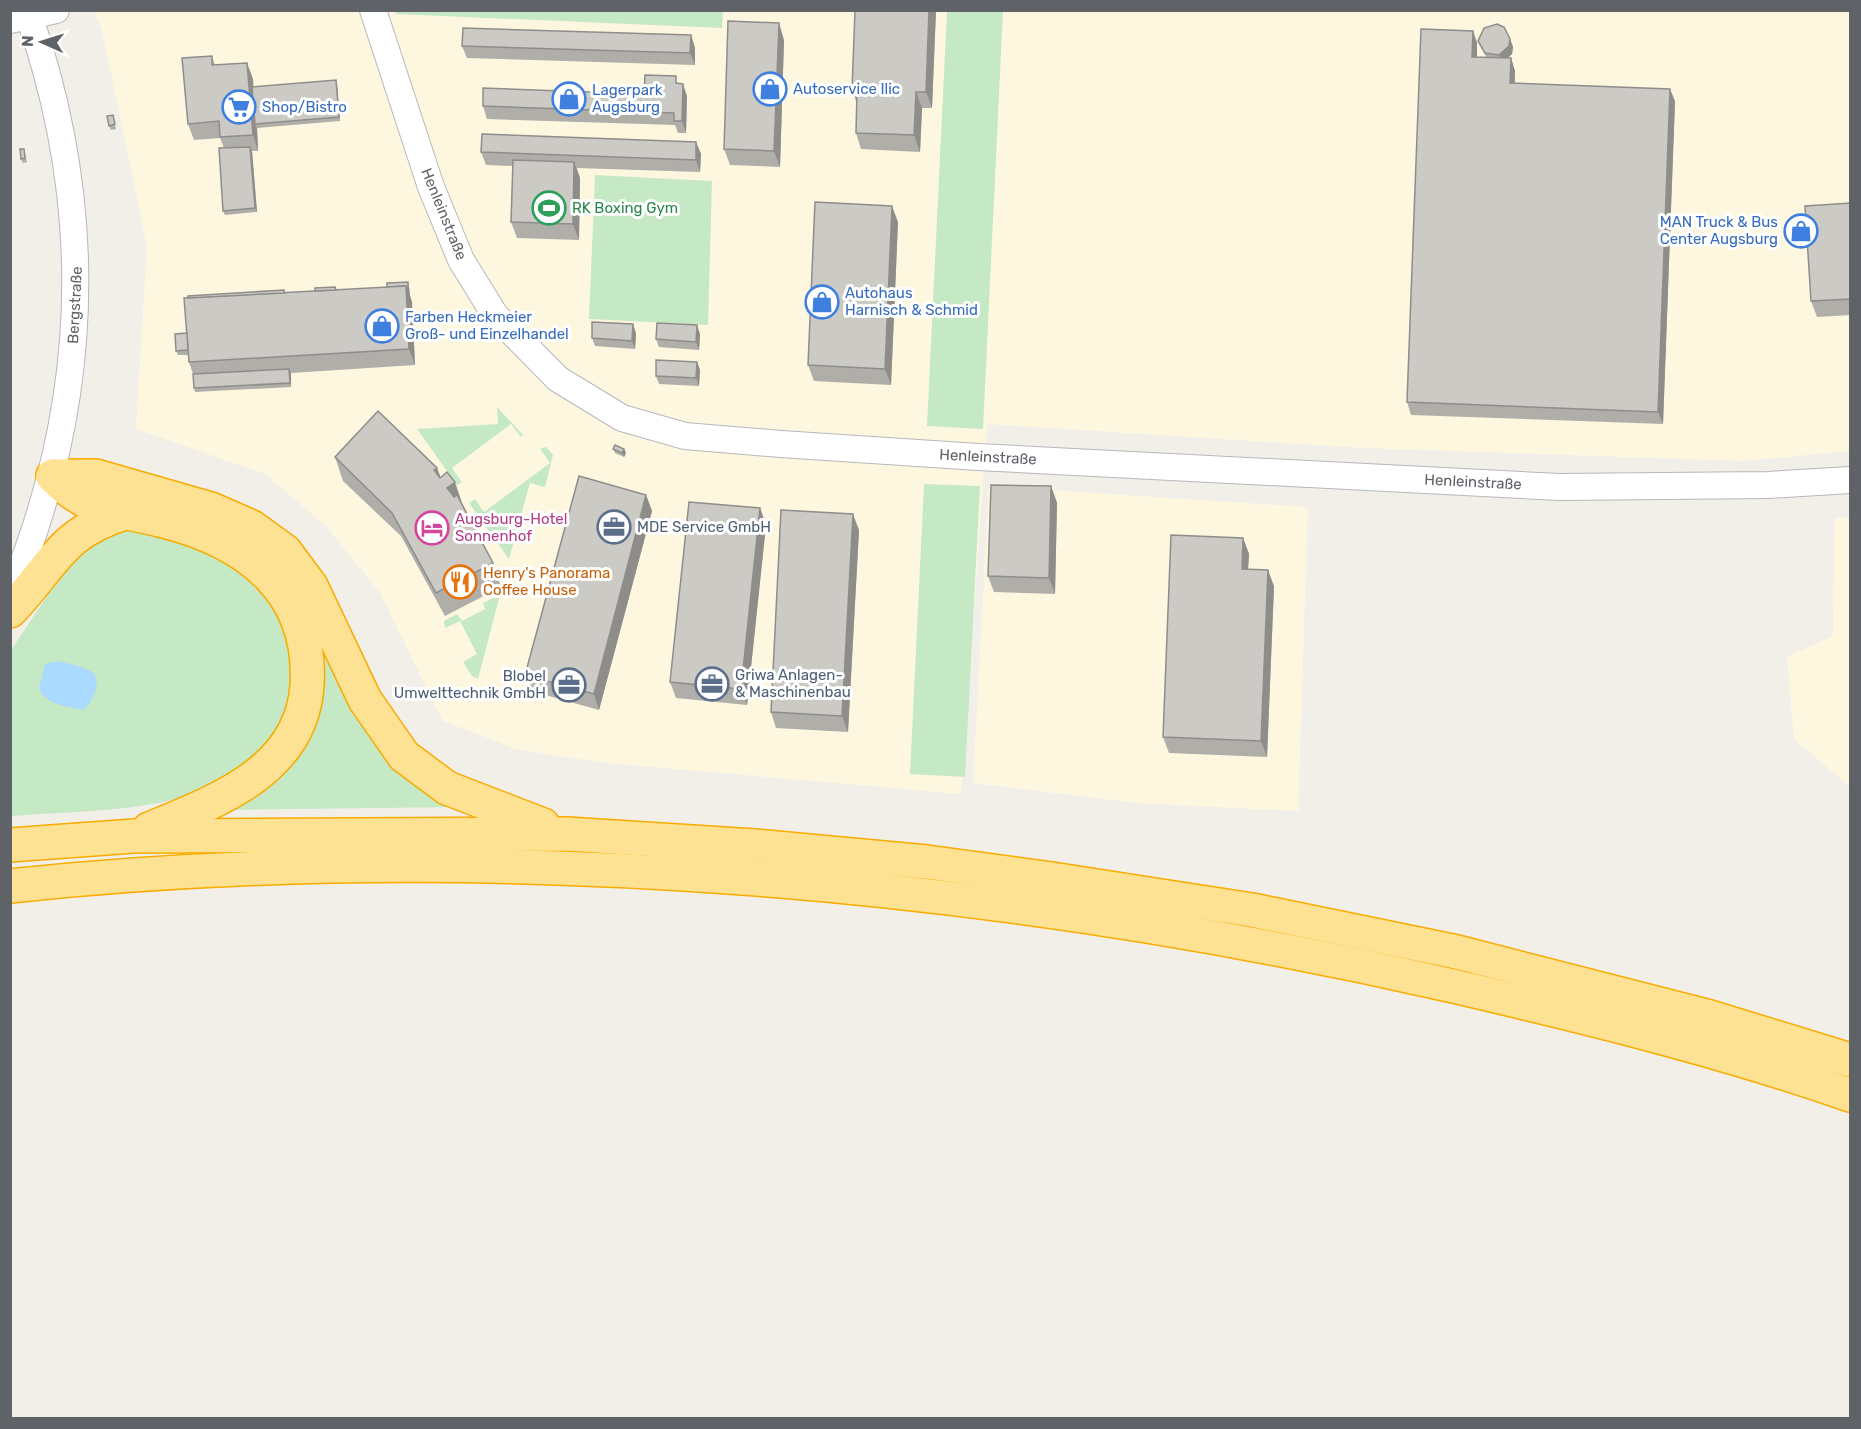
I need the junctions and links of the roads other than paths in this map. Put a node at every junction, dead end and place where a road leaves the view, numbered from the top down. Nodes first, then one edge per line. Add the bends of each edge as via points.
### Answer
1 (56, 10) edge
2 (373, 10) edge
3 (22, 16) edge
4 (52, 476) junction
5 (1851, 480) edge
6 (125, 513) junction
7 (10, 596) edge
8 (10, 611) edge
9 (567, 834) junction
10 (134, 836) junction
11 (10, 845) edge
12 (10, 886) edge
13 (1851, 1060) edge
14 (1851, 1095) edge

1 - 3 street
2 - 5 street, Henleinstraße via 431,187 461,260 495,315 558,379 622,418 685,436 781,444 1560,488
3 - 4 street, Bergstraße via 56,109 71,186 77,258 76,316 67,400
4 - 6 highway via 70,494 88,504
4 - 7 street, Bergstraße
4 - 9 highway via 96,476 211,508 252,527 285,551 311,586 364,700 404,756 447,788
6 - 8 highway via 89,527 63,546
6 - 10 highway via 198,530 242,551 289,601 302,628 308,662 306,695 298,725 267,768 222,798
9 - 10 highway
9 - 13 highway via 927,862 1252,910 1548,974
10 - 11 highway
12 - 14 highway via 272,868 456,866 692,876 925,895 1220,938 1380,969 1700,1048

